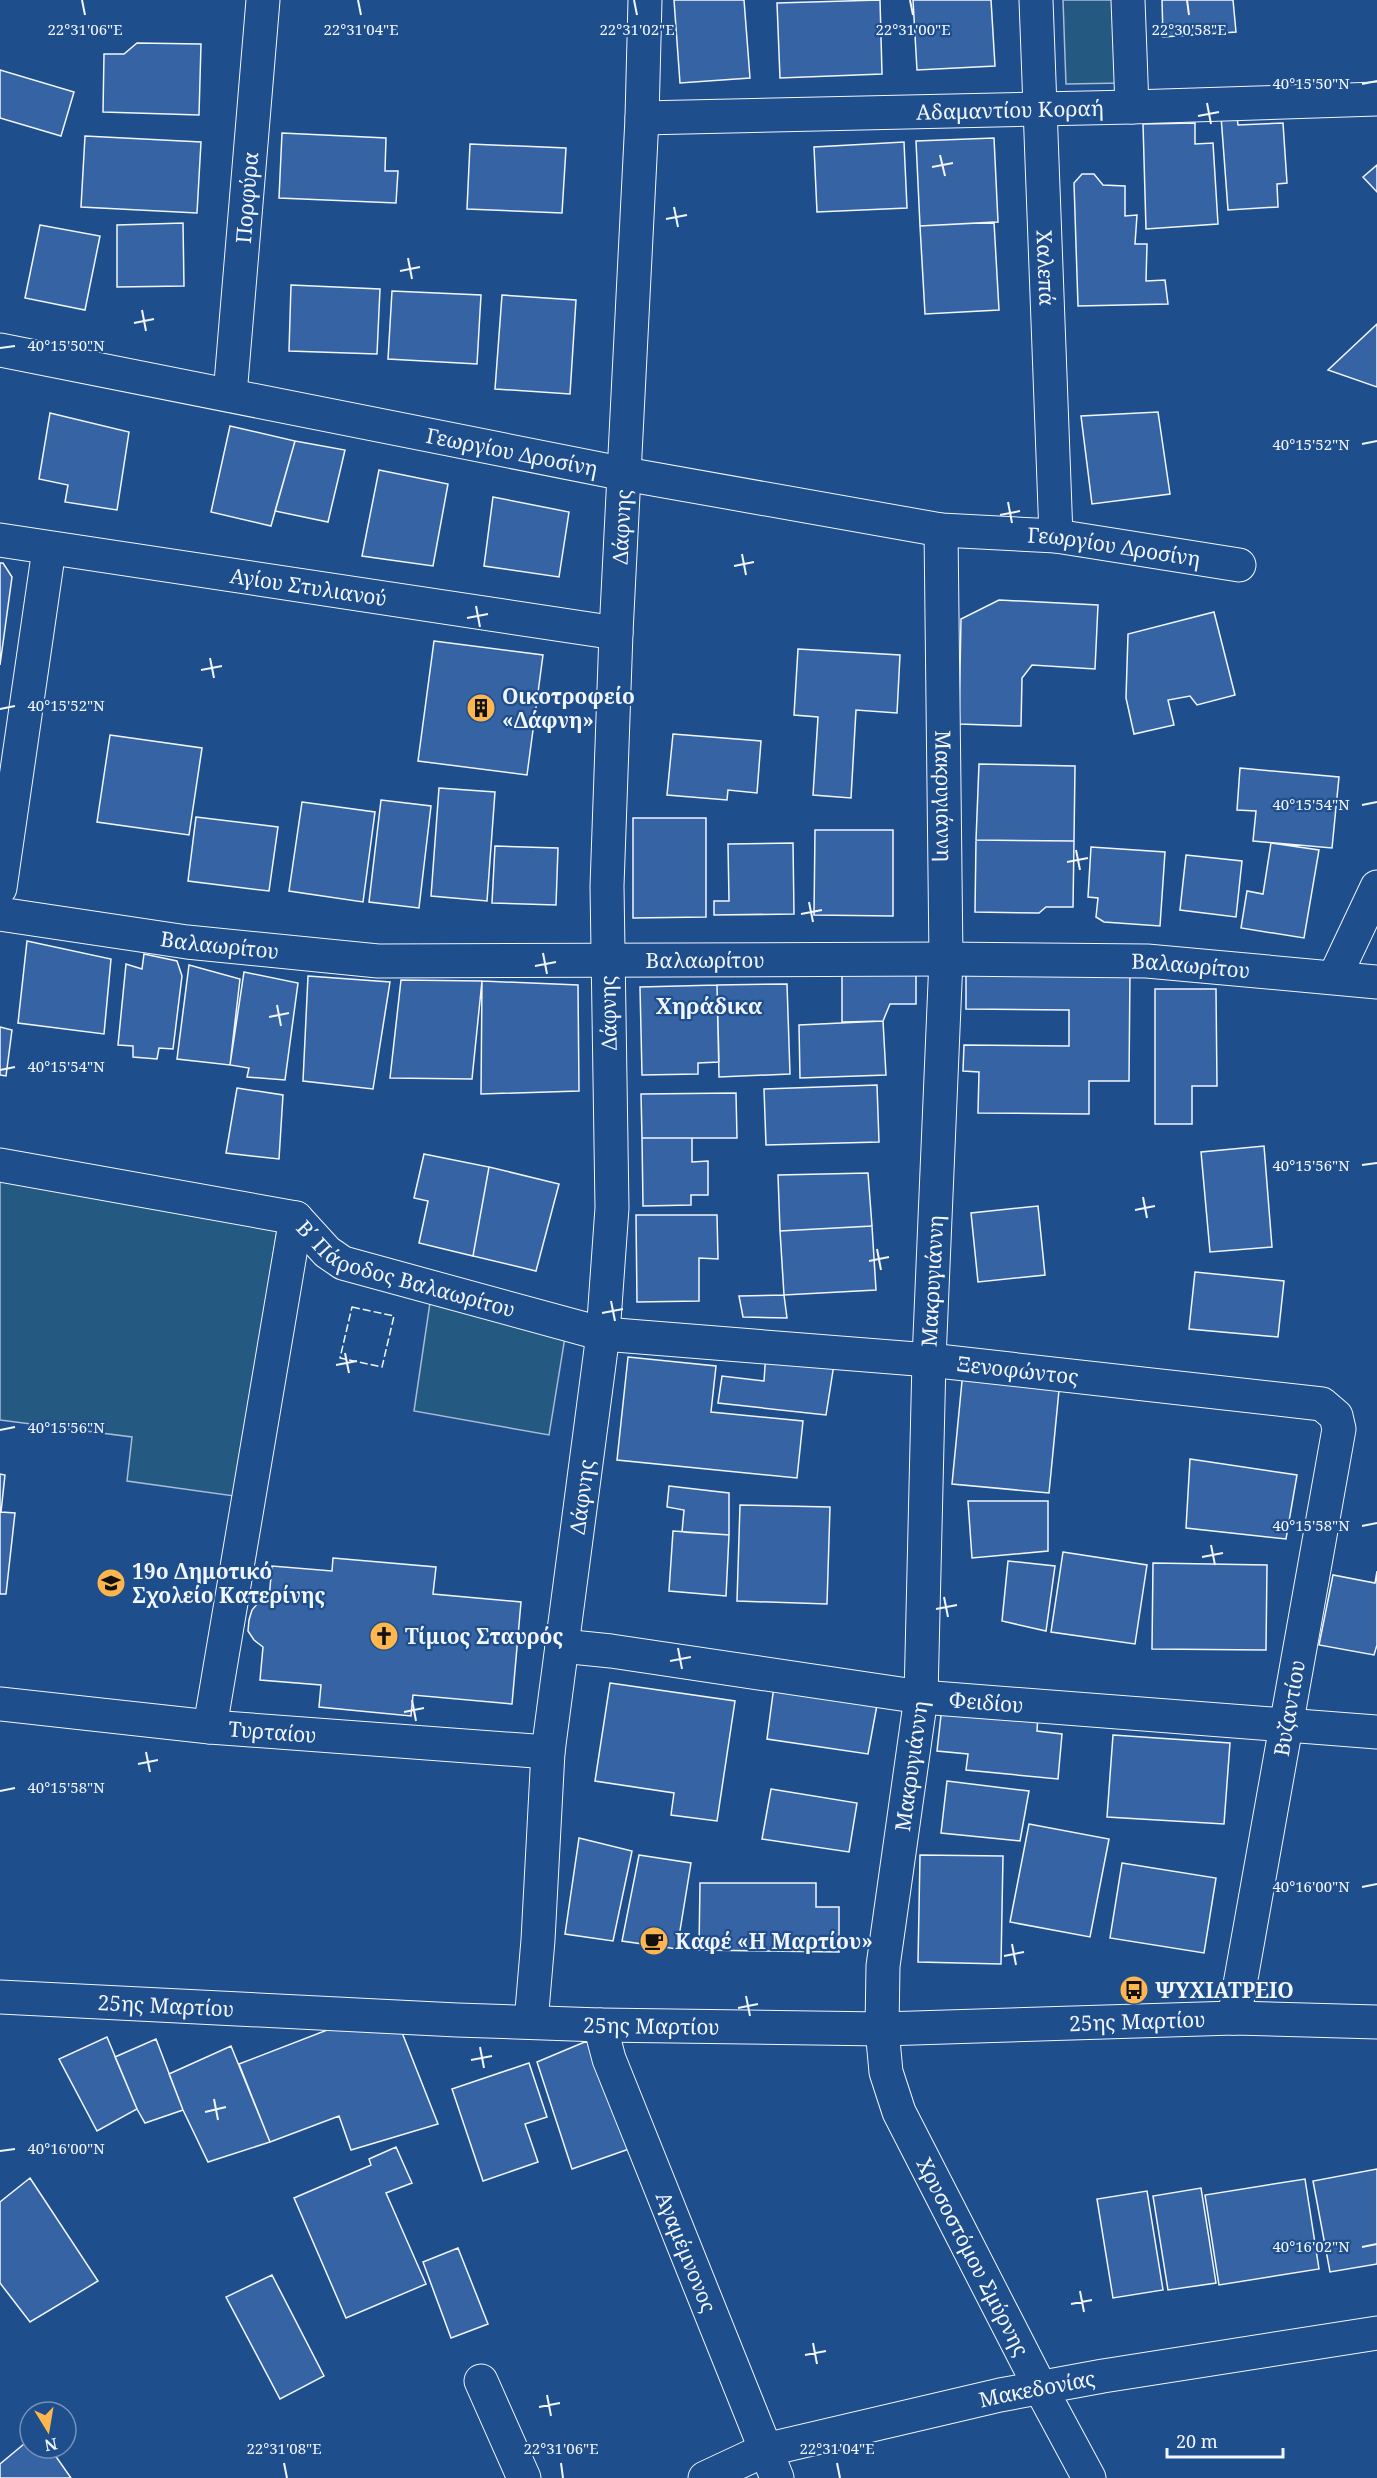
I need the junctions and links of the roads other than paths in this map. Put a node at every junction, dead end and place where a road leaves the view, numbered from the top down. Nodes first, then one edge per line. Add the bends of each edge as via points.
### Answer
1 (263, 0) edge
2 (645, 0) edge
3 (1036, 0) edge
4 (1128, 0) edge
5 (1377, 99) edge
6 (1132, 107) junction
7 (1040, 109) junction
8 (642, 118) junction
9 (0, 350) edge
10 (230, 395) junction
11 (625, 474) junction
12 (941, 530) junction
13 (1056, 536) junction
14 (0, 540) edge
15 (49, 549) junction
16 (1239, 565) dead end
17 (616, 633) junction
18 (1377, 887) edge
19 (0, 888) edge
20 (0, 914) edge
21 (945, 959) junction
22 (606, 962) junction
23 (1335, 976) junction
24 (1377, 981) edge
25 (0, 1165) edge
26 (296, 1218) junction
27 (603, 1334) junction
28 (928, 1360) junction
29 (1322, 1404) joint
30 (562, 1646) junction
31 (921, 1697) junction
32 (0, 1704) edge
33 (1286, 1725) junction
34 (210, 1727) junction
35 (1377, 1732) edge
36 (548, 1752) junction
37 (0, 1997) edge
38 (1234, 2018) junction
39 (531, 2022) junction
40 (1377, 2022) edge
41 (600, 2025) junction
42 (882, 2029) junction
43 (1377, 2333) edge
44 (482, 2381) dead end
45 (1040, 2387) junction
46 (771, 2464) edge
47 (524, 2478) edge
48 (705, 2478) edge
49 (1089, 2478) edge

1 - 10 street, Πορφύρα
2 - 8 street, Δάφνης
3 - 7 street, Χαλεπά
4 - 6 street
5 - 6 street, Αδαμαντίου Κοραή
6 - 7 street, Αδαμαντίου Κοραή
7 - 8 street, Αδαμαντίου Κοραή
7 - 13 street, Χαλεπά
8 - 11 street, Δάφνης
9 - 10 street, Γεωργίου Δροσίνη
10 - 11 street, Γεωργίου Δροσίνη
11 - 12 street, Γεωργίου Δροσίνη
11 - 17 street, Δάφνης
12 - 13 street, Γεωργίου Δροσίνη
12 - 21 street, Μακρυγιάννη
13 - 16 street, Γεωργίου Δροσίνη
14 - 15 street, Αγίου Στυλιανού
15 - 17 street, Αγίου Στυλιανού
15 - 19 street
17 - 22 street, Δάφνης
18 - 23 street
20 - 22 street, Βαλαωρίτου via 187,942 378,961
21 - 22 street, Βαλαωρίτου
21 - 23 street, Βαλαωρίτου via 1147,961
21 - 28 street, Μακρυγιάννη
22 - 27 street, Δάφνης via 612,1208
23 - 24 street, Βαλαωρίτου
25 - 26 street, Β΄ Πάροδος Βαλαωρίτου
26 - 27 street, Β΄ Πάροδος Βαλαωρίτου via 327,1252 343,1263
26 - 34 street
27 - 28 street, Ξενοφώντος
27 - 30 street, Δάφνης
28 - 29 street, Ξενοφώντος
28 - 31 street, Μακρυγιάννη
29 - 33 street, Βυζαντίου via 1336,1416 1339,1429
30 - 31 street, Φειδίου
30 - 36 street, Δάφνης
31 - 33 street, Φειδίου
31 - 42 street, Μακρυγιάννη via 883,1966
32 - 34 street, Τυρταίου
33 - 35 street, Φειδίου
33 - 38 street, Βυζαντίου
34 - 36 street, Τυρταίου
36 - 39 street, Δάφνης
37 - 39 street, 25ης Μαρτίου
38 - 40 street, 25ης Μαρτίου
38 - 42 street, 25ης Μαρτίου
39 - 41 street, 25ης Μαρτίου
41 - 42 street, 25ης Μαρτίου
41 - 46 street, Αγαμέμνονος via 609,2059
42 - 45 street, Χρυσοστόμου Σμύρνης via 886,2072 899,2112
43 - 45 street, Μακεδονίας
44 - 47 street
45 - 46 street, Μακεδονίας
45 - 49 street, Χρυσοστόμου Σμύρνης
46 - 48 street, Μακεδονίας

